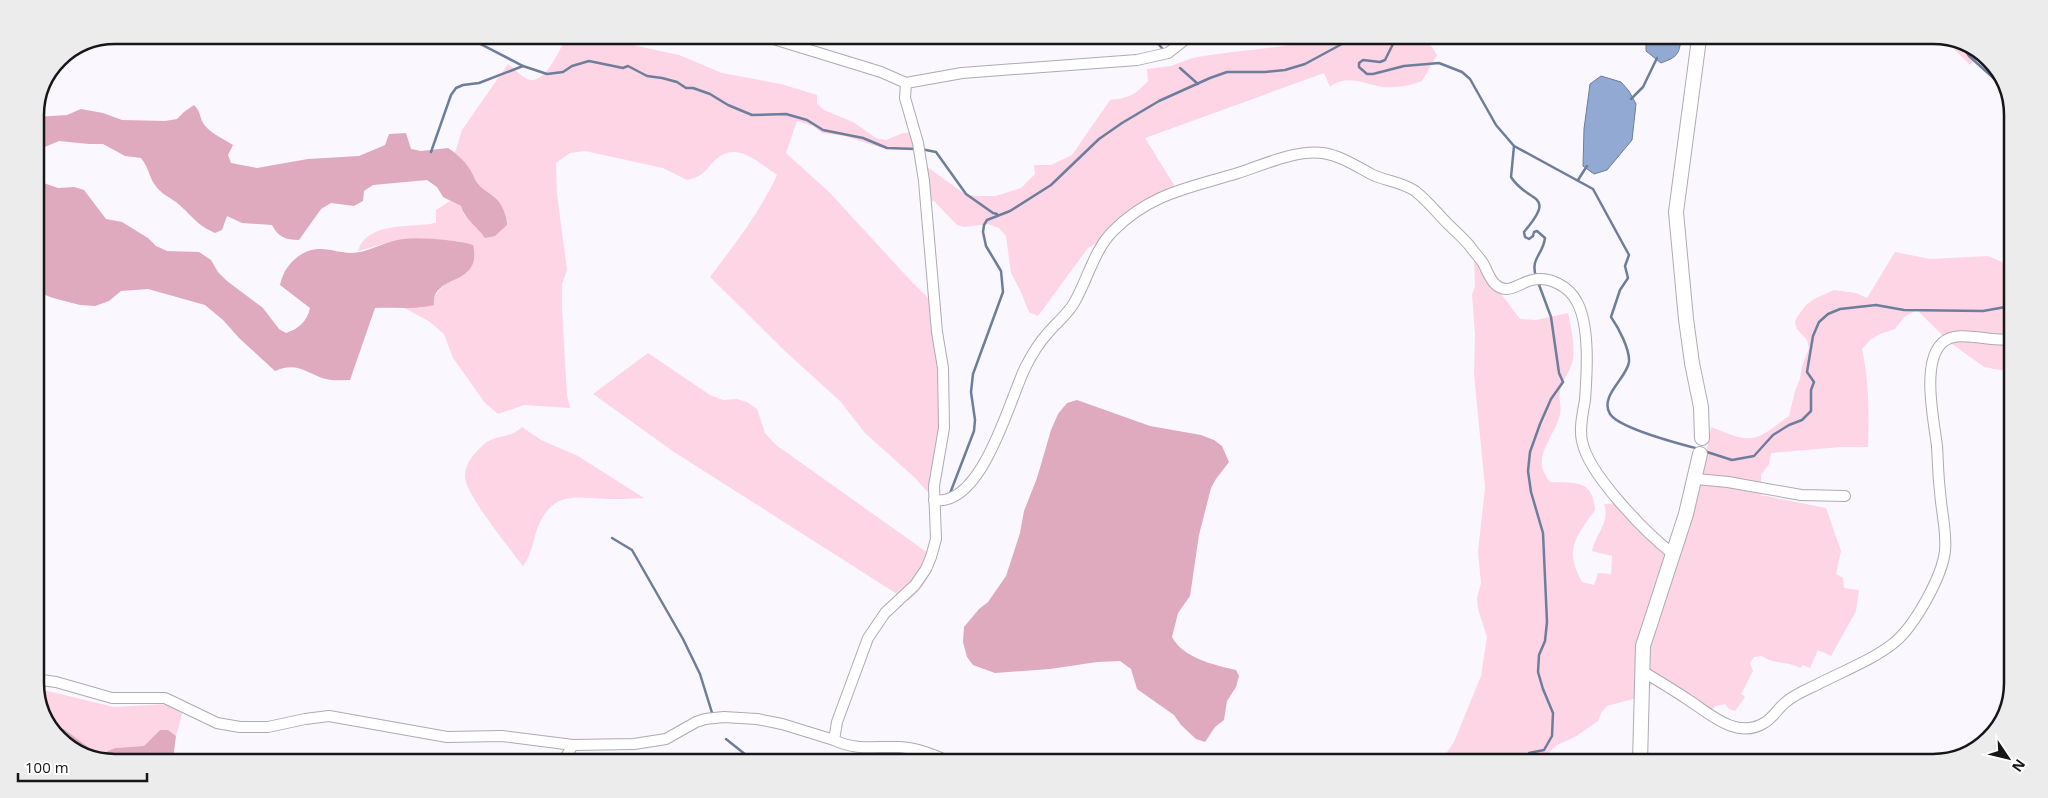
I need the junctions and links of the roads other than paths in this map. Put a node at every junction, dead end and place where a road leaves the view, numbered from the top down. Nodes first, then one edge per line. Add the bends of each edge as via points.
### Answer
1 (792, 44) edge
2 (1180, 44) edge
3 (1698, 44) edge
4 (906, 83) junction
5 (2004, 340) edge
6 (1702, 438) joint
7 (1700, 454) joint
8 (1696, 479) junction
9 (1845, 496) dead end
10 (934, 500) junction
11 (1673, 554) junction
12 (1642, 671) junction
13 (44, 680) edge
14 (834, 740) junction
15 (573, 745) junction
16 (568, 754) edge
17 (930, 754) edge
18 (1640, 754) edge

1 - 4 street
2 - 4 street via 1168,53 1137,60 962,73
3 - 6 street via 1676,212
4 - 10 street via 907,107 918,143 924,181 943,368 944,428
5 - 12 street via 1952,337 1941,343 1937,351 1930,376 1930,398 1945,552 1921,610 1894,643 1790,698 1766,722 1750,728 1736,728 1719,722
6 - 7 street
7 - 8 street
8 - 9 street via 1801,494
8 - 11 street
10 - 11 street via 947,500 975,479 1034,352 1075,302 1109,234 1139,208 1165,195 1314,152 1342,159 1414,190 1466,242 1496,285 1511,289 1530,280 1543,279 1568,290 1576,300 1584,323 1585,400 1581,434 1585,450 1600,478 1648,533
10 - 14 street via 936,539 931,557 915,585 885,613 868,638
11 - 12 street via 1646,635
12 - 18 street
13 - 15 street via 112,698 166,698 217,723 240,727 268,727 329,716 447,737 502,736
14 - 15 street via 757,719 714,718 696,722 666,739 652,742
14 - 17 street via 854,748 898,747
15 - 16 street

